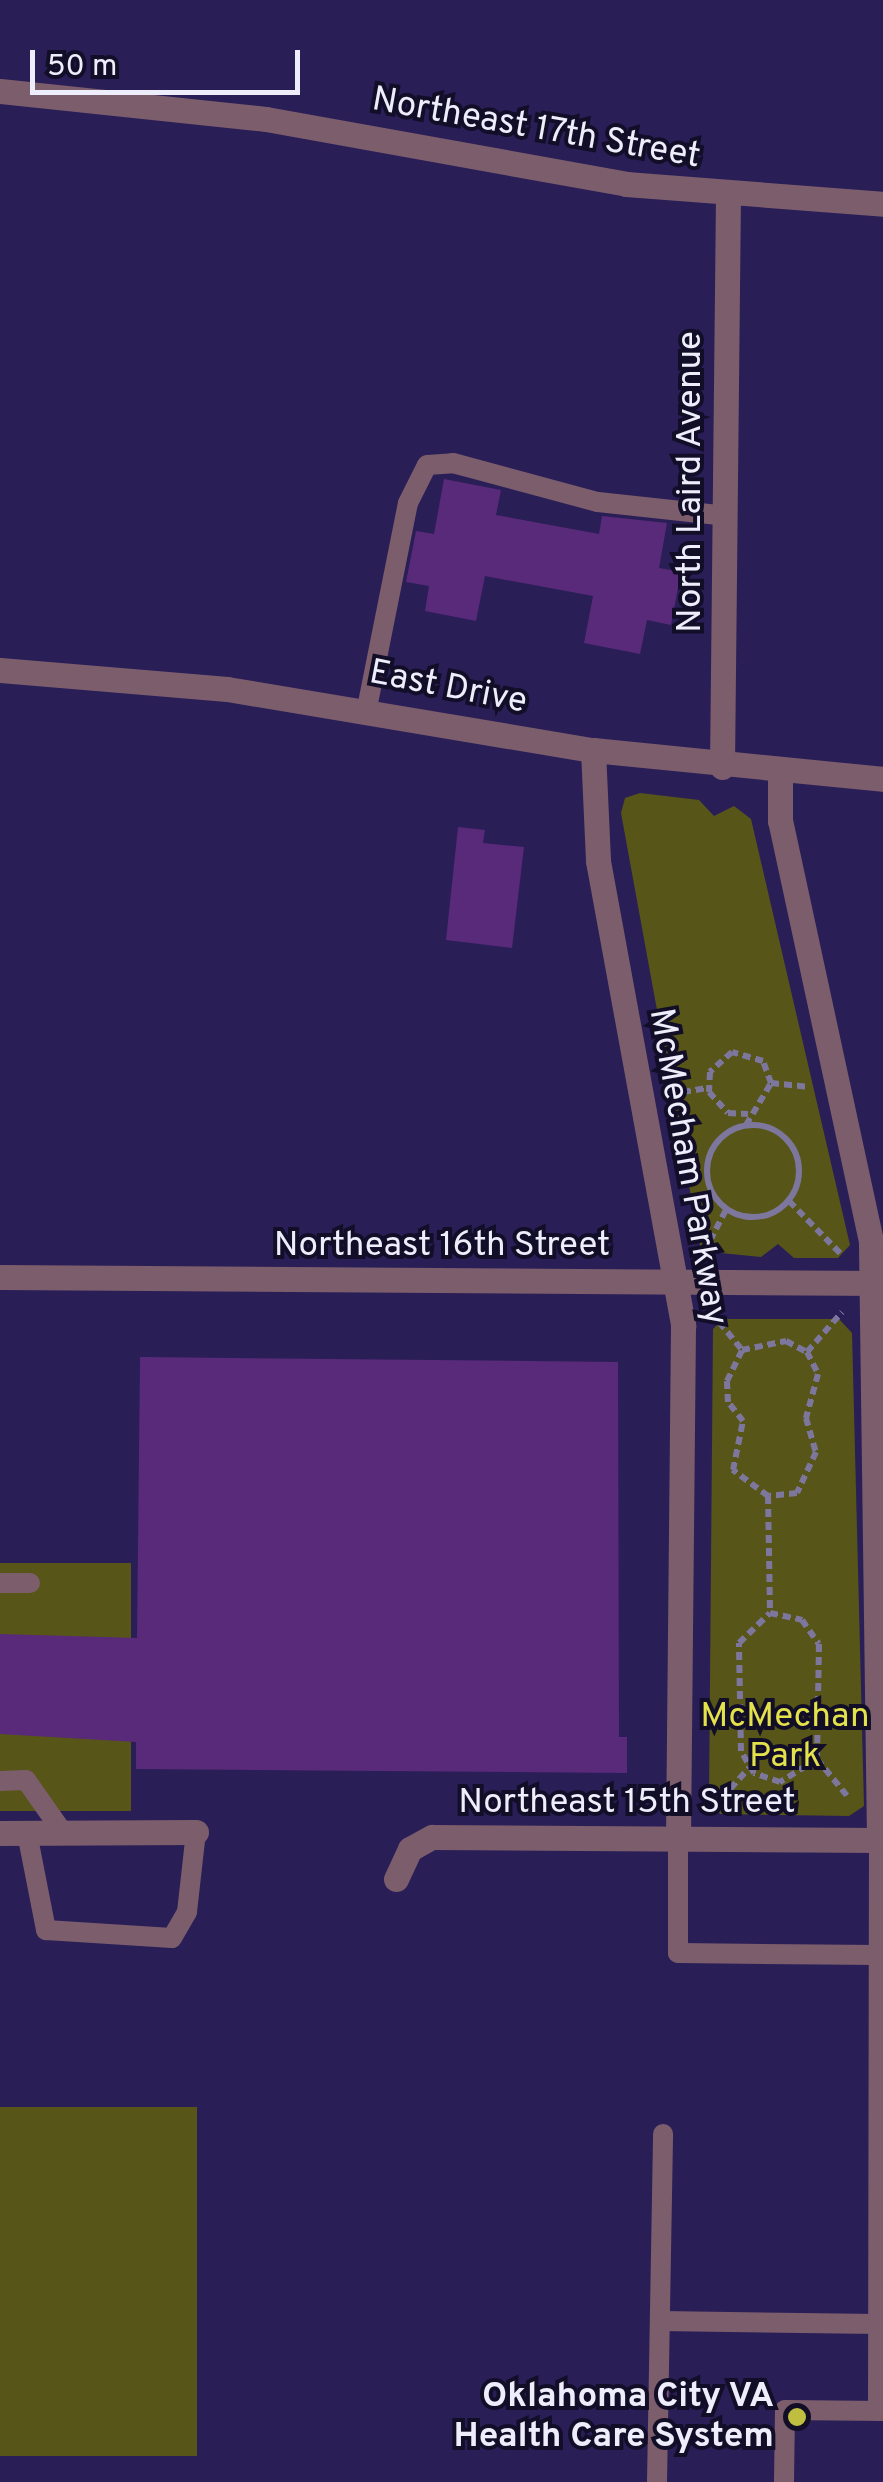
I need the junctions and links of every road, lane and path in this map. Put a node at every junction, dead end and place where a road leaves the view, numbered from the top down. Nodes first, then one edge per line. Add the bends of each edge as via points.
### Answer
1 (0, 90) edge
2 (728, 197) junction
3 (883, 204) edge
4 (726, 516) junction
5 (0, 670) edge
6 (367, 708) junction
7 (593, 750) junction
8 (722, 768) junction
9 (780, 774) junction
10 (883, 780) edge
11 (748, 1114) junction
12 (746, 1125) junction
13 (726, 1208) junction
14 (701, 1259) dead end
15 (0, 1277) edge
16 (678, 1282) junction
17 (878, 1284) edge
18 (710, 1310) dead end
19 (844, 1310) dead end
20 (742, 1350) junction
21 (806, 1352) junction
22 (768, 1496) junction
23 (30, 1583) dead end
24 (0, 1584) edge
25 (770, 1613) junction
26 (749, 1768) junction
27 (0, 1780) edge
28 (708, 1813) dead end
29 (196, 1832) joint
30 (0, 1833) edge
31 (27, 1834) junction
32 (64, 1834) junction
33 (678, 1838) junction
34 (879, 1840) junction
35 (396, 1879) dead end
36 (879, 1955) junction
37 (881, 2067) edge
38 (663, 2134) dead end
39 (881, 2147) edge
40 (660, 2321) junction
41 (878, 2324) junction
42 (881, 2411) edge
43 (657, 2482) edge
44 (784, 2482) edge

1 - 2 street, Northeast 17th Street via 266,118
2 - 3 street, Northeast 17th Street
2 - 4 street, North Laird Avenue
4 - 6 lane via 598,502 454,463 426,465 408,503
4 - 8 street, North Laird Avenue
5 - 6 street, East Drive
6 - 7 street, East Drive
7 - 8 street, East Drive
7 - 16 street, McMecham Parkway via 598,861
8 - 9 street, East Drive
9 - 10 street, East Drive
9 - 17 street via 780,821
11 - 11 path via 770,1092 769,1071 754,1055 732,1052 710,1072 708,1092 728,1113
11 - 12 path
12 - 13 path via 720,1138 708,1160 711,1190
12 - 13 path via 785,1137 800,1174 788,1200 768,1214
13 - 14 path
15 - 16 street, Northeast 16th Street
16 - 17 street, Northeast 16th Street
16 - 33 street, McMecham Parkway
17 - 34 street
18 - 20 path
19 - 21 path
20 - 21 path via 774,1345
20 - 22 path via 726,1392 743,1421 733,1470
21 - 22 path via 819,1388 806,1418 814,1467 797,1493
22 - 25 path
23 - 24 lane
25 - 26 path via 739,1643 741,1750
25 - 26 path via 802,1620 819,1644 817,1760 780,1782
26 - 28 path
27 - 32 lane via 26,1780
29 - 31 lane via 187,1912 172,1938 46,1930
29 - 32 street
30 - 31 street
31 - 32 street
33 - 34 street, Northeast 15th Street
33 - 35 street, Northeast 15th Street via 432,1837 410,1849
33 - 36 lane via 678,1953
34 - 36 lane
36 - 37 lane
37 - 39 lane
38 - 40 lane
39 - 41 lane
40 - 41 lane
40 - 43 lane
41 - 42 lane
42 - 44 lane via 785,2410

